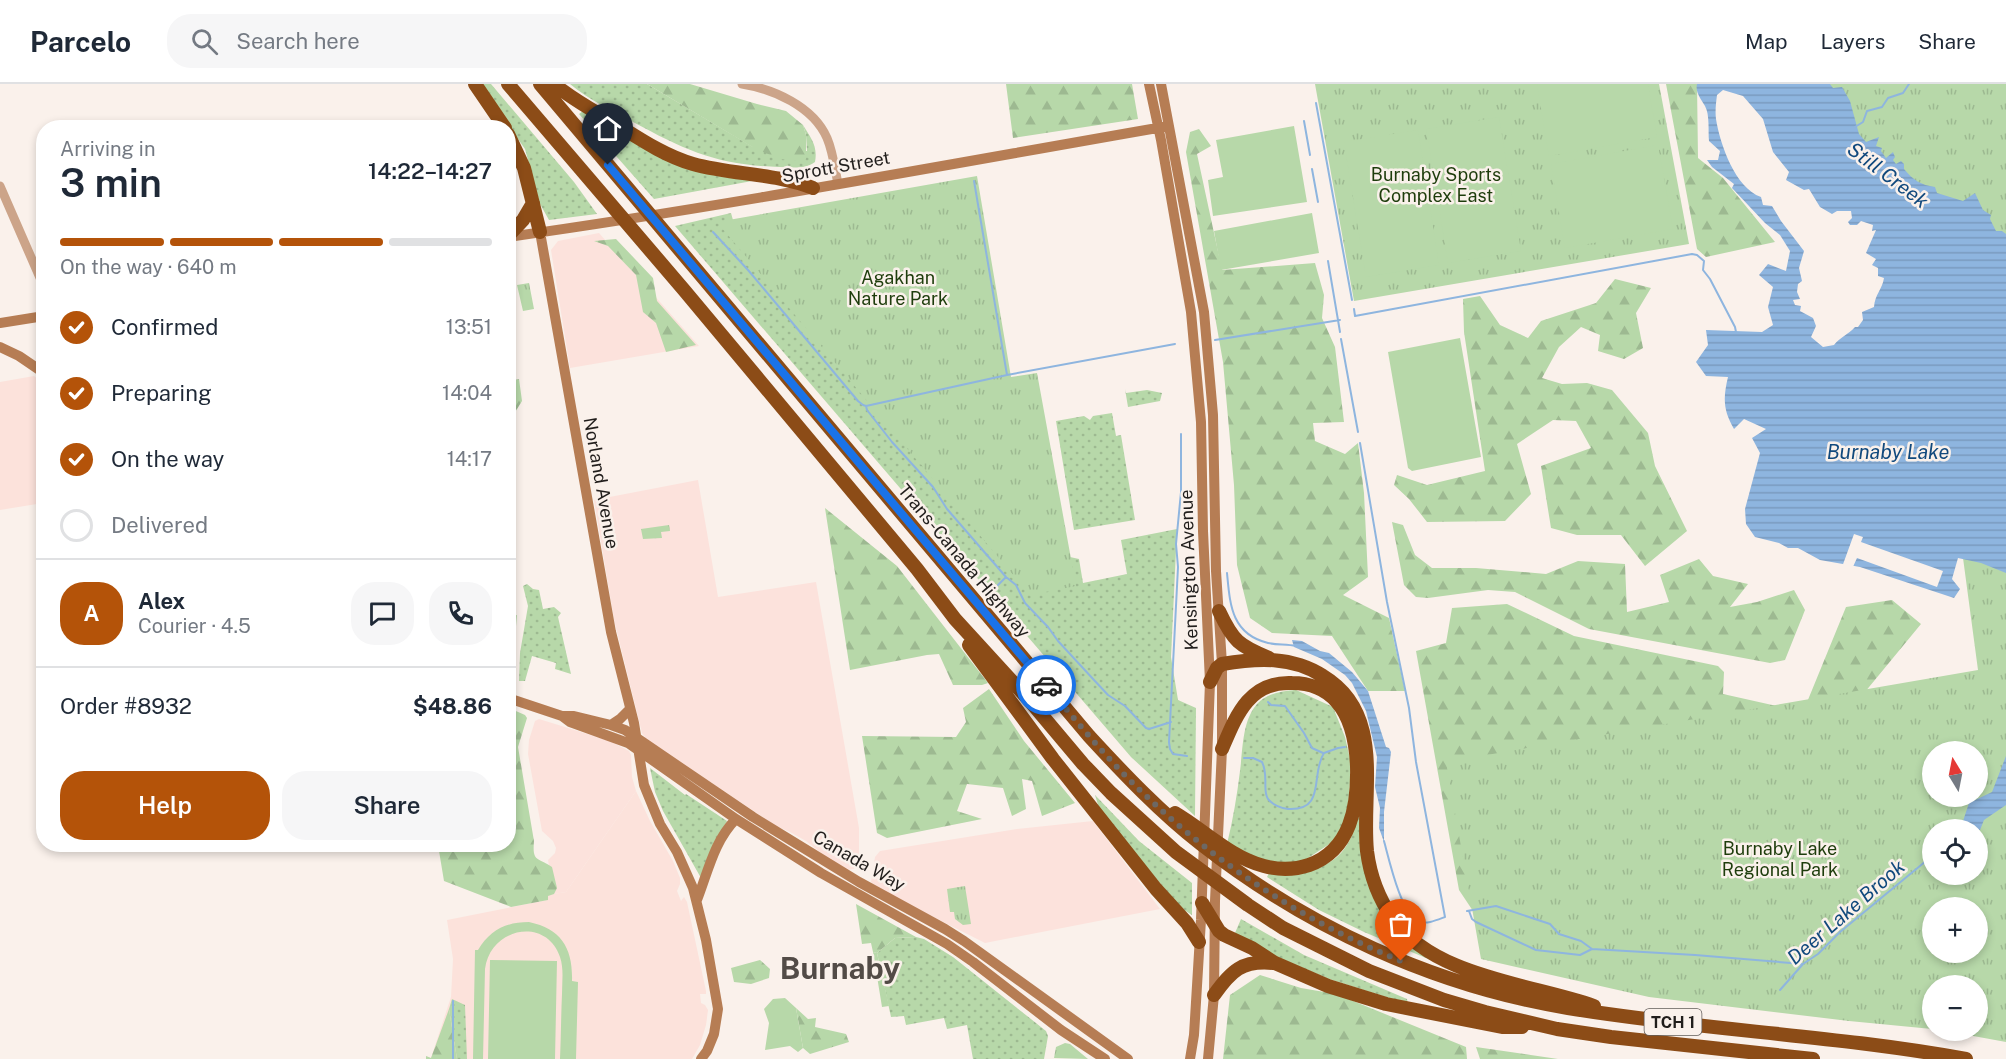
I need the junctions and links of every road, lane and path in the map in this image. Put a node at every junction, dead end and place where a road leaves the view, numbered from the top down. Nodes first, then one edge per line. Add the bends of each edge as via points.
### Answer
1 (475, 84) edge
2 (508, 84) edge
3 (540, 84) edge
4 (554, 84) edge
5 (742, 84) edge
6 (1149, 84) edge
7 (1161, 84) edge
8 (500, 120) edge
9 (1163, 127) junction
10 (516, 151) edge
11 (838, 184) junction
12 (0, 186) edge
13 (813, 188) junction
14 (533, 203) junction
15 (516, 227) edge
16 (540, 232) junction
17 (516, 235) edge
18 (36, 269) edge
19 (36, 317) edge
20 (0, 323) edge
21 (0, 347) edge
22 (1202, 350) junction
23 (36, 368) edge
24 (1219, 611) junction
25 (955, 620) junction
26 (1271, 659) junction
27 (1222, 664) junction
28 (1210, 682) junction
29 (516, 701) edge
30 (630, 709) junction
31 (562, 716) junction
32 (611, 725) junction
33 (637, 737) junction
34 (1222, 749) junction
35 (639, 751) junction
36 (1144, 795) junction
37 (736, 819) junction
38 (1206, 899) junction
39 (697, 901) junction
40 (1215, 925) junction
41 (1198, 942) junction
42 (1275, 963) junction
43 (1214, 995) junction
44 (1624, 1016) junction
45 (1557, 1029) junction
46 (701, 1059) edge
47 (1105, 1059) edge
48 (1128, 1059) edge
49 (1190, 1059) edge
50 (1208, 1059) edge
51 (1813, 1059) edge
52 (1966, 1059) edge

1 - 8 highway
2 - 25 highway, TCH 1 via 902,550
3 - 36 highway, Trans-Canada Highway / TCH 1 via 1035,673
4 - 13 highway via 651,145 691,163 796,181
5 - 11 street via 773,92 813,118 826,136
6 - 9 main road, Kensington Avenue
7 - 9 main road, Kensington Avenue
9 - 11 main road, Sprott Street
9 - 22 main road, Kensington Avenue via 1195,255 1204,312
10 - 14 highway
11 - 13 main road, Sprott Street
12 - 18 street
13 - 16 main road, Sprott Street
14 - 15 highway
14 - 16 highway
16 - 17 main road, Sprott Street
16 - 30 main road, Norland Avenue via 609,624
19 - 20 main road
21 - 23 main road
22 - 24 main road, Kensington Avenue via 1213,415
22 - 28 main road, Kensington Avenue via 1203,542
24 - 26 highway via 1235,640
24 - 27 main road, Kensington Avenue
25 - 41 highway via 972,650 1053,759 1187,923
25 - 45 highway, TCH 1 via 1111,793 1176,852 1248,905 1321,948 1378,975 1464,1006
26 - 27 highway
26 - 44 highway via 1312,669 1333,682 1359,716 1366,747 1370,869 1380,897 1404,932 1436,956 1476,972
27 - 28 highway
27 - 34 main road, Kensington Avenue
28 - 38 main road, Kensington Avenue
29 - 31 main road, Canada Way
30 - 32 main road
30 - 33 main road, Norland Avenue
31 - 32 main road, Canada Way
31 - 35 main road, Canada Way
32 - 33 main road, Canada Way
33 - 35 main road, Norland Avenue
33 - 48 main road, Canada Way via 753,817 964,941
34 - 36 highway via 1241,707 1258,692 1289,682 1310,685 1328,694 1347,716 1356,759 1353,814 1337,847 1326,857 1303,867 1290,869 1251,862
34 - 38 main road, Kensington Avenue via 1218,826
35 - 37 main road, Canada Way
35 - 39 main road, Norland Avenue via 651,806 686,871
36 - 44 highway, Trans-Canada Highway / TCH 1 via 1199,843 1263,889 1383,953 1486,990
37 - 39 main road via 713,855
37 - 47 main road, Canada Way via 947,944
38 - 40 highway
38 - 41 main road, Kensington Avenue
39 - 46 main road, Norland Avenue via 718,1006 714,1034
40 - 42 highway via 1224,935
40 - 43 main road
41 - 49 main road, Kensington Avenue
42 - 43 highway via 1245,965 1229,975
42 - 45 highway via 1328,986 1386,1004 1502,1026
43 - 50 main road
44 - 52 highway, Trans-Canada Highway / TCH 1
45 - 51 highway, TCH 1

